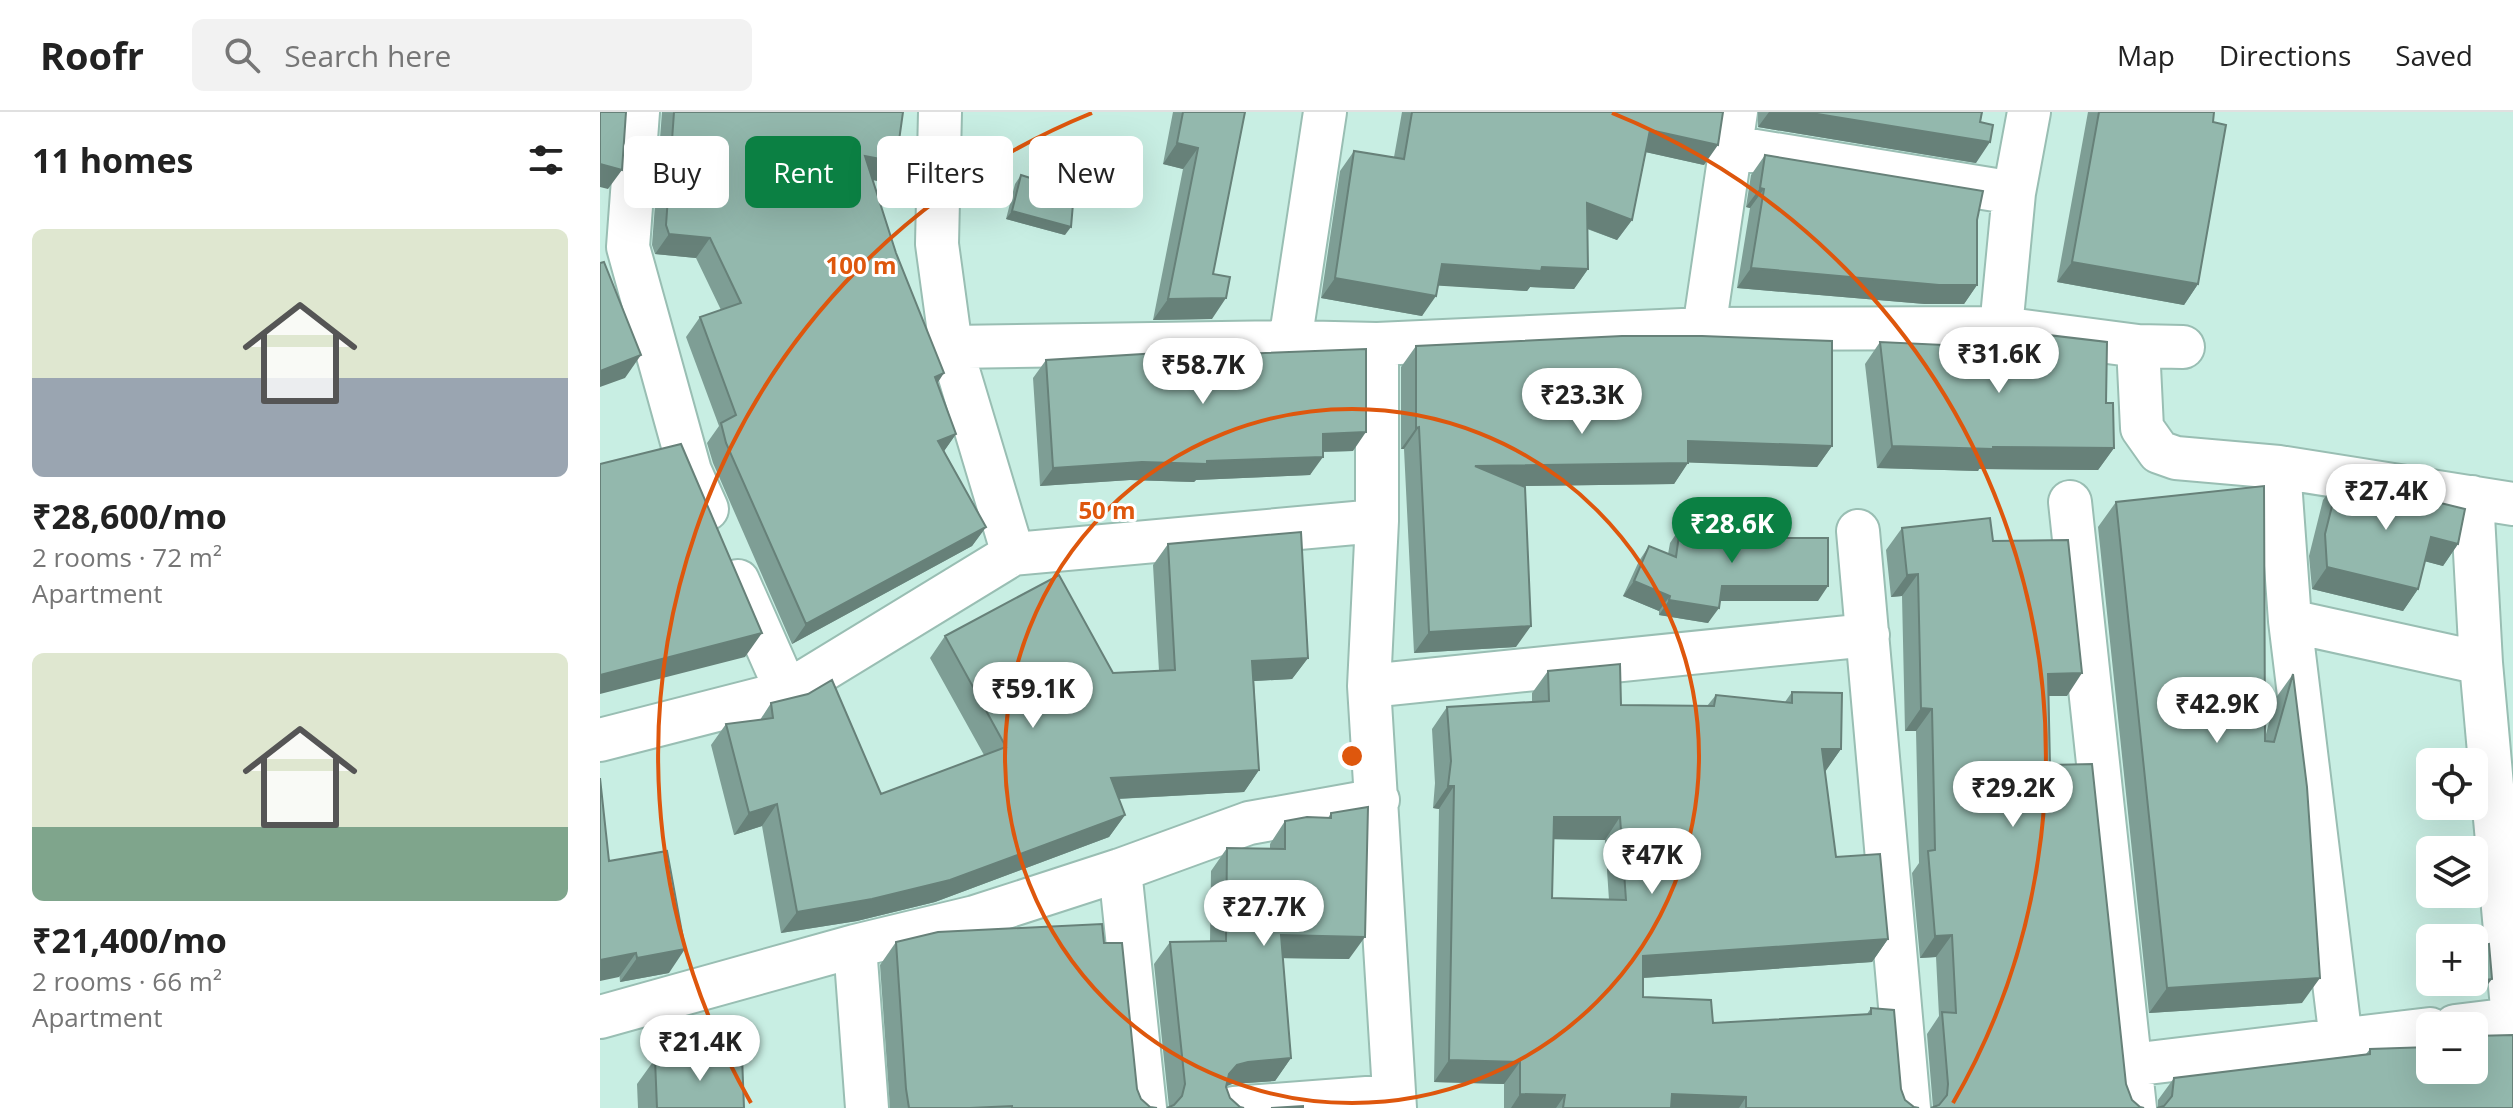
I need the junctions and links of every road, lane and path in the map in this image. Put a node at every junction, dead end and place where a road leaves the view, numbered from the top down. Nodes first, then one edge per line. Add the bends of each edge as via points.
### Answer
1 (638, 112) edge
2 (940, 112) edge
3 (1325, 112) edge
4 (2029, 112) edge
5 (1733, 129) edge
6 (2014, 193) junction
7 (2001, 328) junction
8 (1704, 329) junction
9 (1290, 342) junction
10 (1377, 344) junction
11 (2138, 346) junction
12 (951, 347) junction
13 (2183, 347) dead end
14 (2279, 467) junction
15 (2472, 497) junction
16 (2070, 502) dead end
17 (2513, 504) edge
18 (1377, 521) junction
19 (1858, 531) dead end
20 (1013, 554) junction
21 (2290, 621) junction
22 (1868, 635) junction
23 (2481, 663) junction
24 (1369, 686) junction
25 (787, 692) junction
26 (600, 740) edge
27 (1378, 800) junction
28 (1120, 870) junction
29 (855, 946) junction
30 (600, 1017) edge
31 (2512, 1019) edge
32 (2488, 1022) edge
33 (2416, 1031) edge
34 (2341, 1040) junction
35 (2131, 1065) junction
36 (1394, 1102) edge
37 (867, 1108) edge
38 (1145, 1108) edge
39 (1234, 1108) edge
40 (1909, 1108) edge
41 (2135, 1108) edge

1 - 25 street via 628,247 690,471
2 - 12 street via 937,244
3 - 9 street
4 - 6 street
5 - 6 street
5 - 8 street
6 - 7 street
7 - 8 street
7 - 11 street
8 - 10 street
9 - 10 street
9 - 12 street
10 - 18 street
11 - 13 street
11 - 14 street via 2142,428 2159,452
12 - 20 street
14 - 15 street
14 - 21 street
15 - 17 street
15 - 23 street
16 - 35 street
18 - 20 street
18 - 24 street
19 - 22 street
20 - 25 street
21 - 23 street
21 - 34 street
22 - 24 street
22 - 40 street
23 - 31 street
24 - 27 street
25 - 26 street
27 - 28 street via 1249,823
27 - 36 street
28 - 29 street via 975,917
28 - 38 street
29 - 30 street
29 - 37 street
31 - 32 street
33 - 34 street
34 - 35 street
35 - 41 street
36 - 39 street

